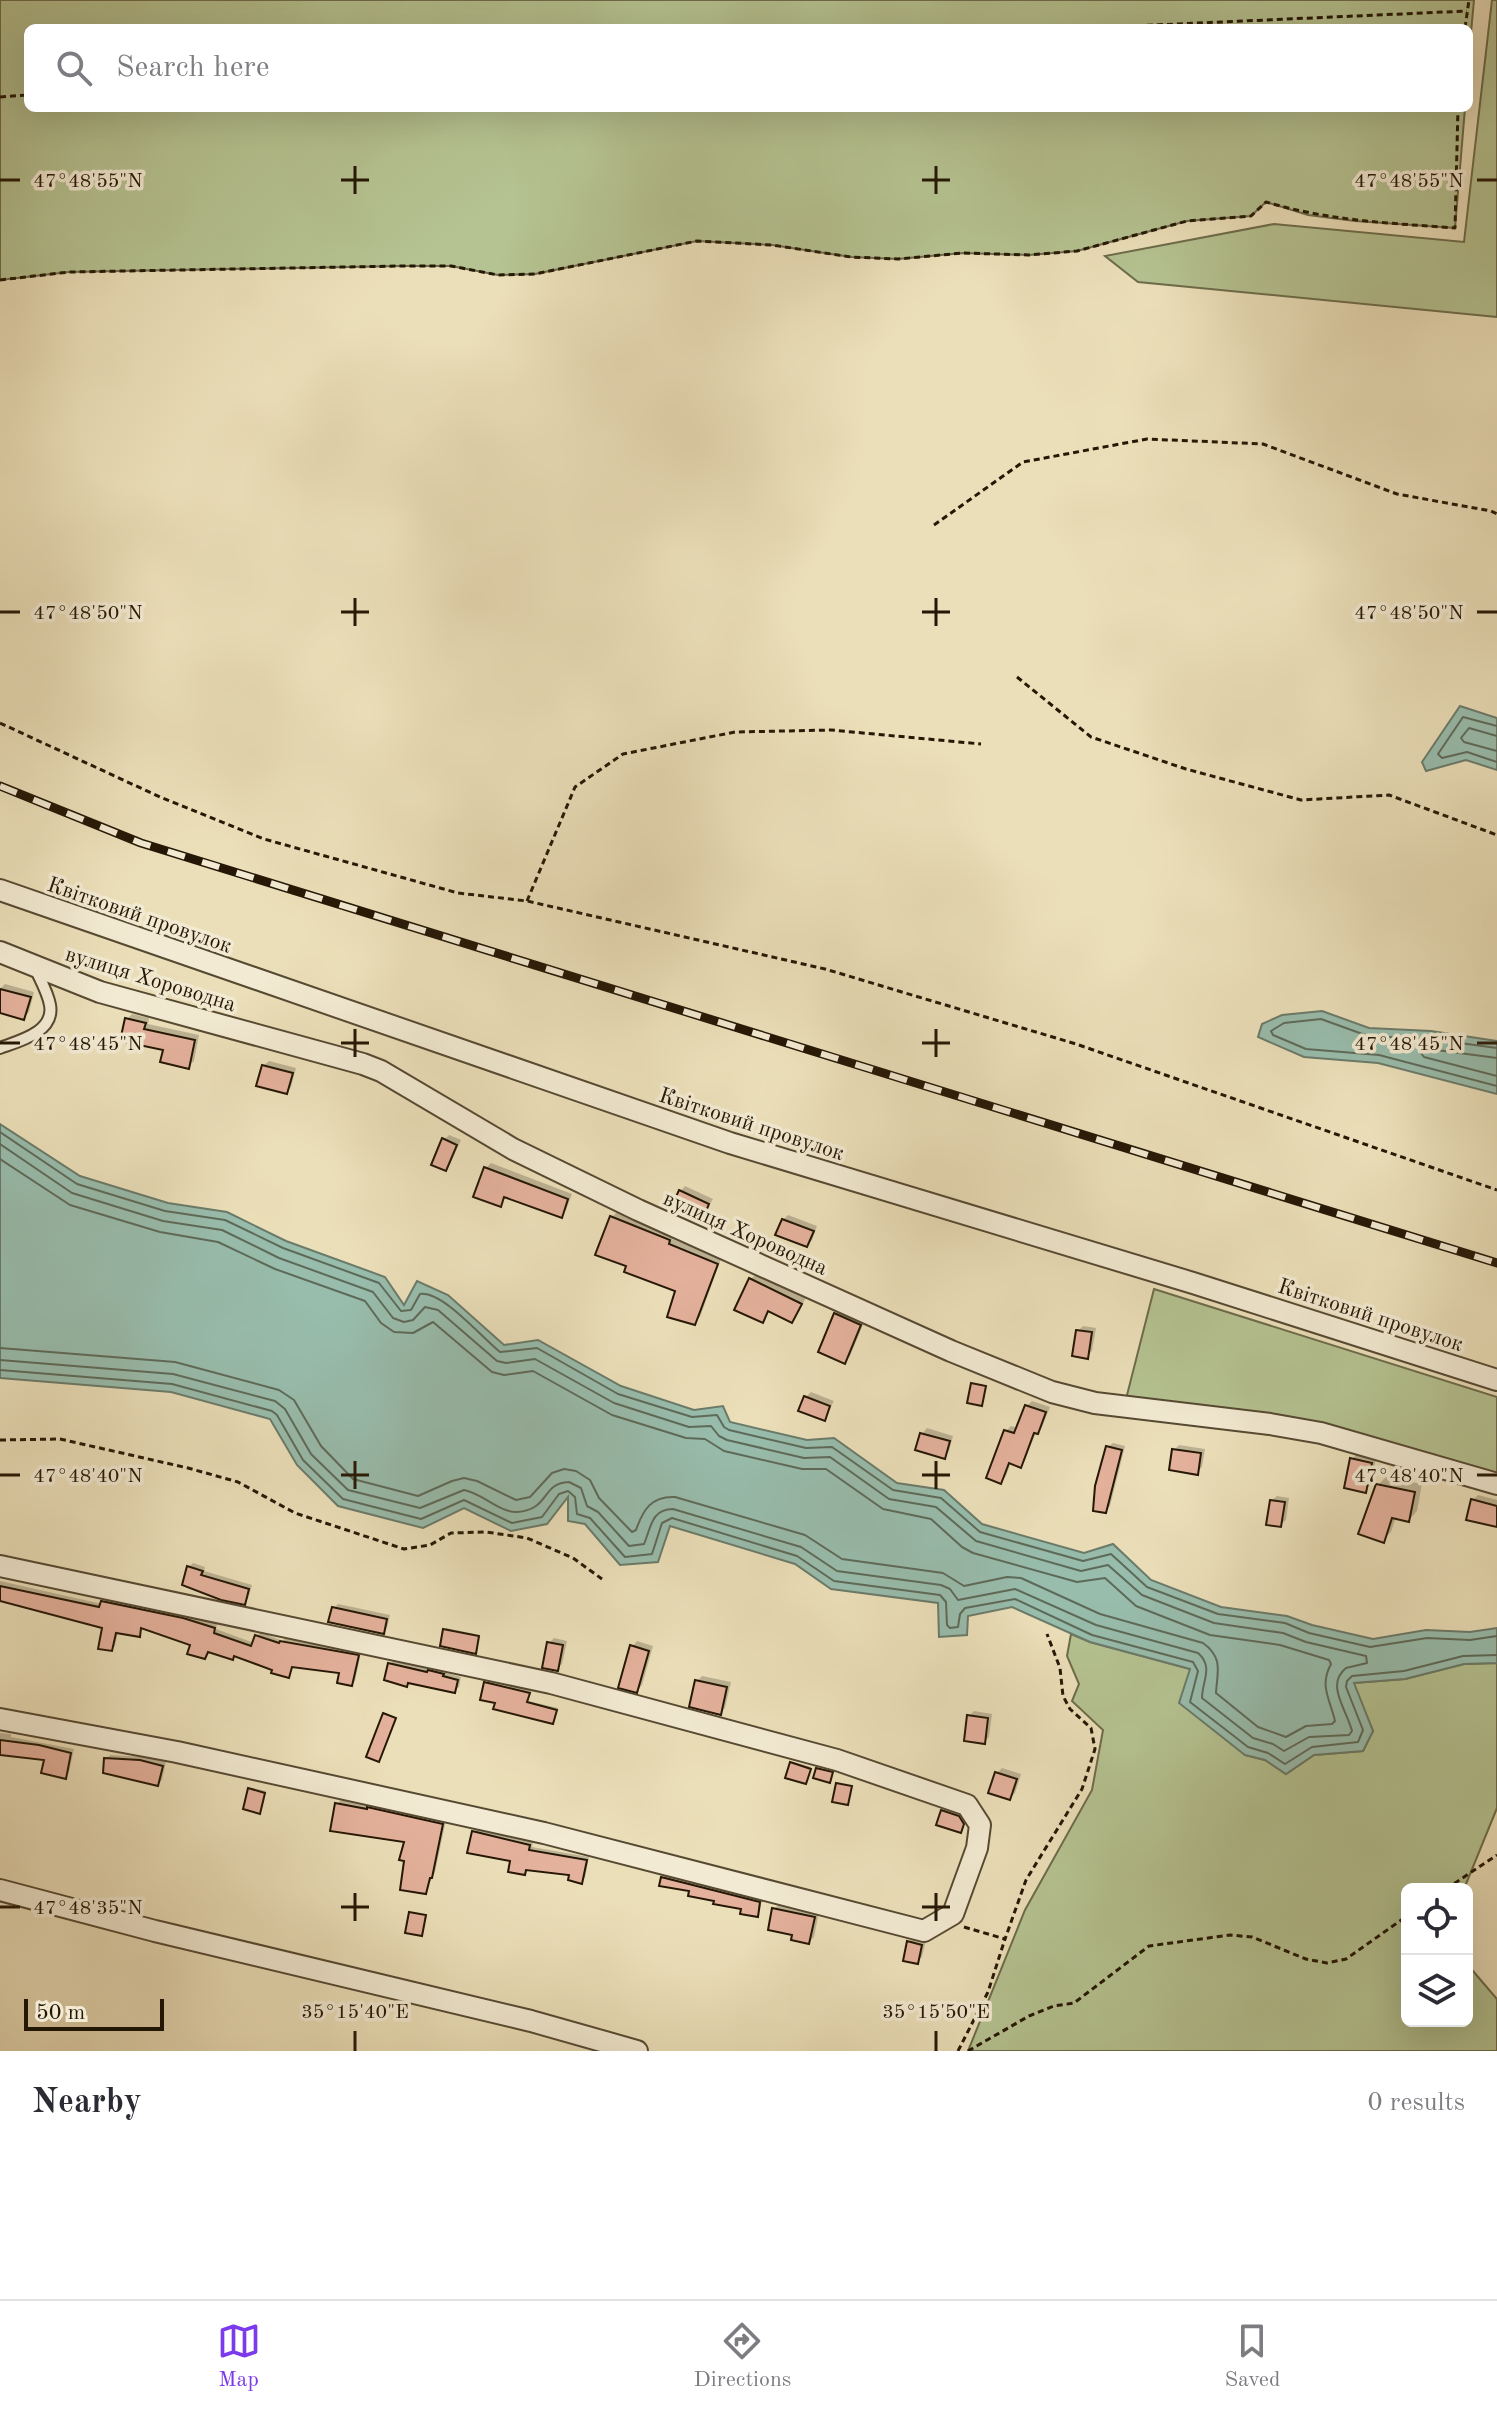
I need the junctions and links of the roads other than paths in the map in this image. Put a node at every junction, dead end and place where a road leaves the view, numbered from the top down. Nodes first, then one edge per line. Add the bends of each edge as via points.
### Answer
1 (0, 890) edge
2 (0, 952) edge
3 (35, 966) junction
4 (0, 1048) edge
5 (1497, 1380) edge
6 (1497, 1484) edge
7 (0, 1566) edge
8 (0, 1719) edge
9 (0, 1890) edge
10 (637, 2051) edge

1 - 5 street, Квітковий провулок via 730,1143
2 - 3 street, вулиця Хороводна
3 - 4 lane via 51,1006 48,1022 34,1035
3 - 6 street, вулиця Хороводна via 100,992 381,1071 513,1149 638,1210 1052,1392 1095,1403 1321,1433
7 - 8 street via 551,1683 837,1760 967,1805 980,1825 953,1914 924,1931 544,1833 177,1752
9 - 10 street

